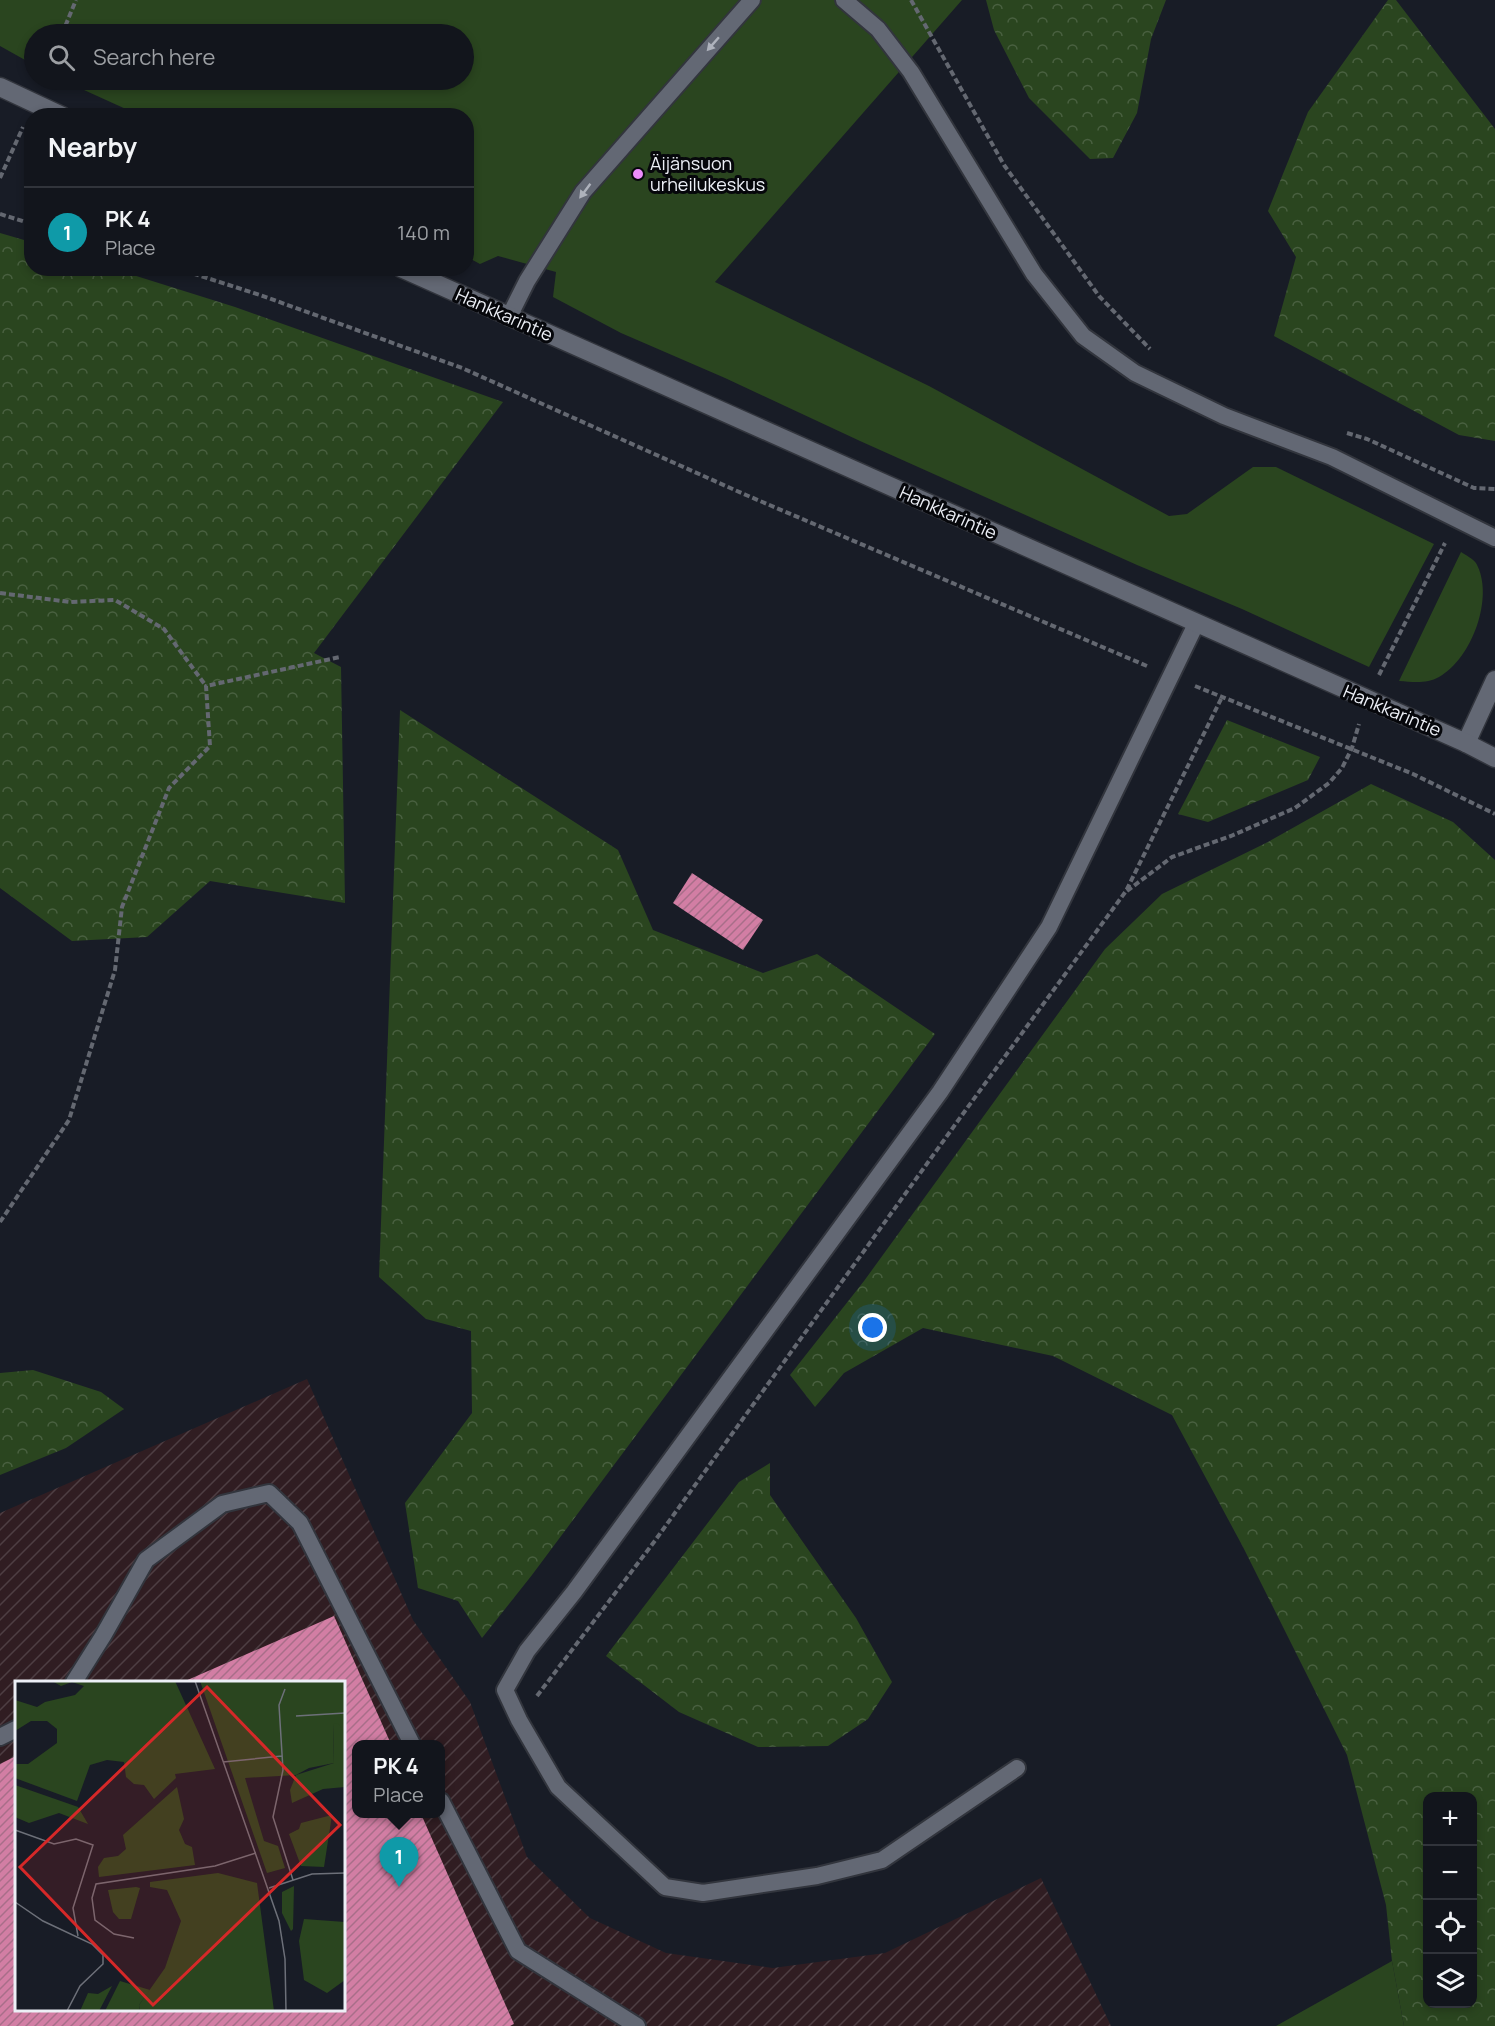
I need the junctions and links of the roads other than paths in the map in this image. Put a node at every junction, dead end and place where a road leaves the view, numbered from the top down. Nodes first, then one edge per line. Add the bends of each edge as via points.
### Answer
1 (752, 0) edge
2 (844, 0) edge
3 (0, 87) edge
4 (46, 108) edge
5 (419, 276) edge
6 (509, 317) junction
7 (1495, 538) edge
8 (1196, 624) junction
9 (1495, 680) edge
10 (1466, 743) junction
11 (1495, 758) edge
12 (75, 1681) edge
13 (15, 1730) edge
14 (0, 1737) edge
15 (410, 1740) edge
16 (1017, 1768) dead end
17 (445, 1809) edge
18 (637, 2026) edge

1 -> 6 lane via 583,192
2 - 7 lane via 878,29 911,72 1034,274 1083,336 1135,373 1224,416 1332,457
3 - 4 main road
5 - 6 main road, Hankkarintie
6 - 8 main road, Hankkarintie
8 - 10 main road, Hankkarintie
8 - 16 lane via 1049,927 940,1092 527,1651 505,1690 558,1787 665,1887 704,1893 817,1876 882,1860
9 - 10 main road
10 - 11 main road, Hankkarintie
12 - 15 lane via 146,1560 222,1504 269,1493 300,1523
13 - 14 lane
17 - 18 lane via 518,1951

